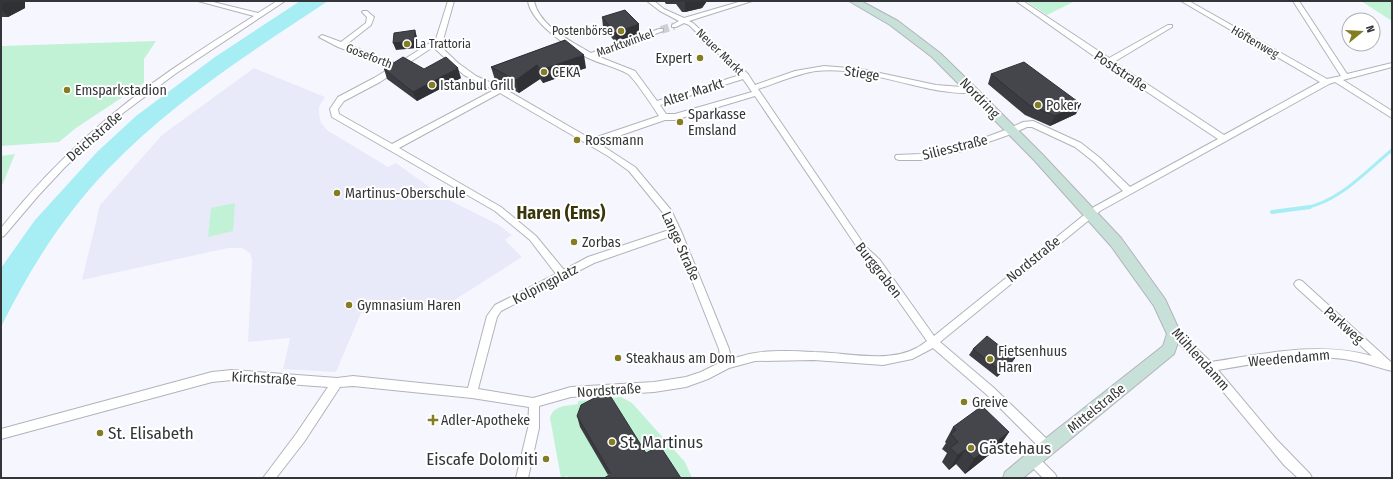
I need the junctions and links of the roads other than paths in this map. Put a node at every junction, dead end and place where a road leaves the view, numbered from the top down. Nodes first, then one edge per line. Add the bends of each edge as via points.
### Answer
1 (201, 1) edge
2 (282, 1) edge
3 (451, 1) edge
4 (531, 1) edge
5 (650, 1) edge
6 (749, 1) edge
7 (854, 1) edge
8 (1019, 1) edge
9 (1184, 1) edge
10 (1296, 1) edge
11 (365, 12) dead end
12 (259, 15) junction
13 (683, 20) junction
14 (674, 26) tunnel mouth
15 (1170, 26) dead end
16 (661, 30) tunnel mouth
17 (322, 37) dead end
18 (434, 44) junction
19 (341, 45) junction
20 (590, 56) junction
21 (1108, 62) junction
22 (1392, 65) edge
23 (398, 66) junction
24 (745, 76) junction
25 (1345, 76) junction
26 (1336, 79) junction
27 (1326, 82) junction
28 (500, 90) junction
29 (972, 90) junction
30 (756, 91) junction
31 (655, 104) junction
32 (1392, 115) edge
33 (664, 117) junction
34 (1011, 132) junction
35 (1224, 139) junction
36 (591, 142) junction
37 (392, 148) junction
38 (899, 157) dead end
39 (1129, 191) junction
40 (1091, 214) junction
41 (677, 232) junction
42 (1, 234) edge
43 (562, 274) junction
44 (1299, 284) dead end
45 (1174, 334) junction
46 (933, 342) junction
47 (727, 364) junction
48 (1391, 366) edge
49 (1209, 367) junction
50 (337, 383) junction
51 (472, 393) junction
52 (533, 403) junction
53 (1, 434) edge
54 (1047, 447) junction
55 (1033, 460) junction
56 (270, 478) edge
57 (522, 478) edge
58 (1011, 478) edge
59 (1051, 478) edge
60 (1306, 478) edge

1 - 12 street
2 - 12 street, Deichstraße
3 - 18 street via 441,37
4 - 20 street, Marktwinkel via 532,10 540,22
5 - 13 street, Neuer Markt
6 - 13 street
7 - 29 street, Nordring via 900,28 936,55
8 - 21 street, Poststraße
9 - 27 street, Höftenweg
10 - 25 street
11 - 19 street, Goseforth via 371,17 369,24
12 - 42 street, Deichstraße via 161,81 113,118 72,154 32,196
13 - 14 street
13 - 24 street, Neuer Markt
15 - 21 street
16 - 20 street, Marktwinkel
17 - 19 street, Goseforth
18 - 23 street
18 - 28 street, Lange Straße via 467,74
19 - 23 street, Goseforth
20 - 31 street, Marktwinkel via 632,73
21 - 35 street, Poststraße
22 - 25 street, Nordstraße
23 - 37 street via 341,99 334,109 335,115
24 - 30 street, Neuer Markt
24 - 31 street, Alter Markt
25 - 26 street, Nordstraße
26 - 27 street, Nordstraße
26 - 32 street
27 - 35 street, Nordstraße
28 - 36 street, Lange Straße
28 - 37 street
29 - 30 street, Stiege via 956,90 823,68 804,72
29 - 34 street, Nordring
30 - 33 street, Alter Markt via 675,117
30 - 46 street, Burggraben via 862,248 877,263
31 - 33 street, Alter Markt
33 - 36 street, Alter Markt
34 - 38 street, Siliesstraße via 963,148 921,157
34 - 39 street via 1026,124 1033,124 1078,145
34 - 40 street, Nordring
35 - 39 street, Nordstraße
36 - 41 street, Lange Straße via 632,170 668,212
37 - 43 street via 509,217 532,238
39 - 40 street, Nordstraße
40 - 45 street, Mühlendamm via 1140,274 1160,303
40 - 46 street, Nordstraße
41 - 43 street, Kolpingplatz via 591,260
41 - 47 street, Lange Straße via 724,349
43 - 51 street, Kolpingplatz via 498,308 492,316
44 - 48 street, Parkweg
45 - 49 street, Mühlendamm
45 - 54 street, Mittelstraße via 1168,350
46 - 47 street, Nordstraße via 912,355 883,361 785,355 755,357
46 - 54 street, Burggraben via 990,391
47 - 52 street, Nordstraße via 686,382 654,387 571,392
48 - 49 street, Weedendamm via 1339,354 1304,354
49 - 60 street, Mühlendamm via 1268,438
50 - 51 street, Kirchstraße via 353,381
50 - 53 street, Kirchstraße via 232,375 212,377
50 - 56 street
51 - 52 street, Kirchstraße
52 - 57 street via 536,408 532,441
54 - 55 street, Mittelstraße
55 - 58 street, Mittelstraße
55 - 59 street

